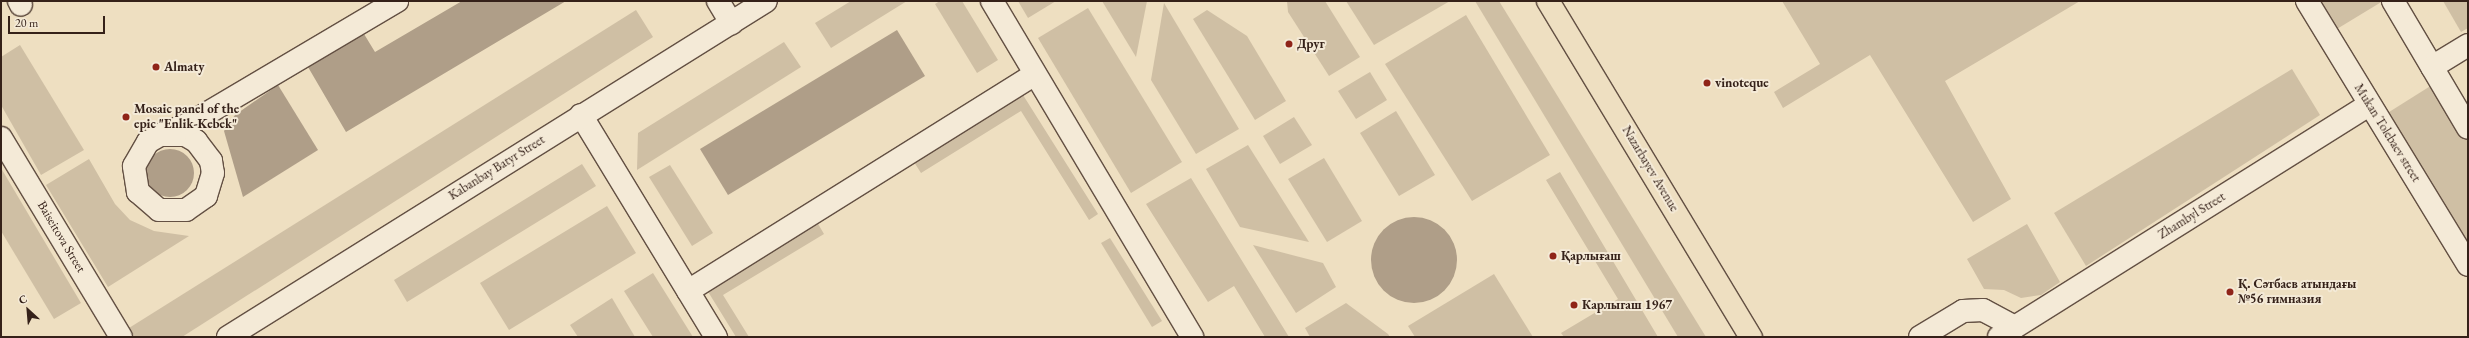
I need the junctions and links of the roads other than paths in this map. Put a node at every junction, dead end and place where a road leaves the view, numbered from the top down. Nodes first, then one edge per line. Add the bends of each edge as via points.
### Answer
1 (397, 1) edge
2 (718, 1) edge
3 (766, 1) edge
4 (992, 1) edge
5 (1548, 1) edge
6 (2307, 1) edge
7 (2393, 1) edge
8 (731, 23) junction
9 (2468, 45) edge
10 (2432, 67) junction
11 (1035, 74) junction
12 (228, 101) junction
13 (2369, 105) junction
14 (581, 115) junction
15 (2468, 128) edge
16 (160, 135) junction
17 (1, 138) edge
18 (211, 160) junction
19 (2468, 265) edge
20 (688, 290) junction
21 (2007, 332) edge
22 (121, 337) edge
23 (228, 337) edge
24 (716, 337) edge
25 (1192, 337) edge
26 (1751, 337) edge
27 (1920, 337) edge

1 - 12 street
2 - 8 street
3 - 8 street, Kabanbay Batyr Street
4 - 11 street
5 - 26 main road, Nazarbayev Avenue
6 - 13 street, Mukan Tolebaev street
7 - 10 street
8 - 14 street, Kabanbay Batyr Street
9 - 10 street
10 - 15 street
11 - 20 street
11 - 25 street
12 - 16 street via 190,124
12 - 18 street via 213,112 206,126
13 - 19 street, Mukan Tolebaev street
13 - 21 street, Zhambyl Street
14 - 20 street
14 - 23 street, Kabanbay Batyr Street
16 - 18 street via 173,134 191,138 205,150
16 - 18 street via 139,153 134,166 138,192 159,210 186,210 197,204 211,185
17 - 22 street, Baiseitova Street
20 - 24 street
21 - 27 street, Zhambyl Street via 1983,310 1964,311

